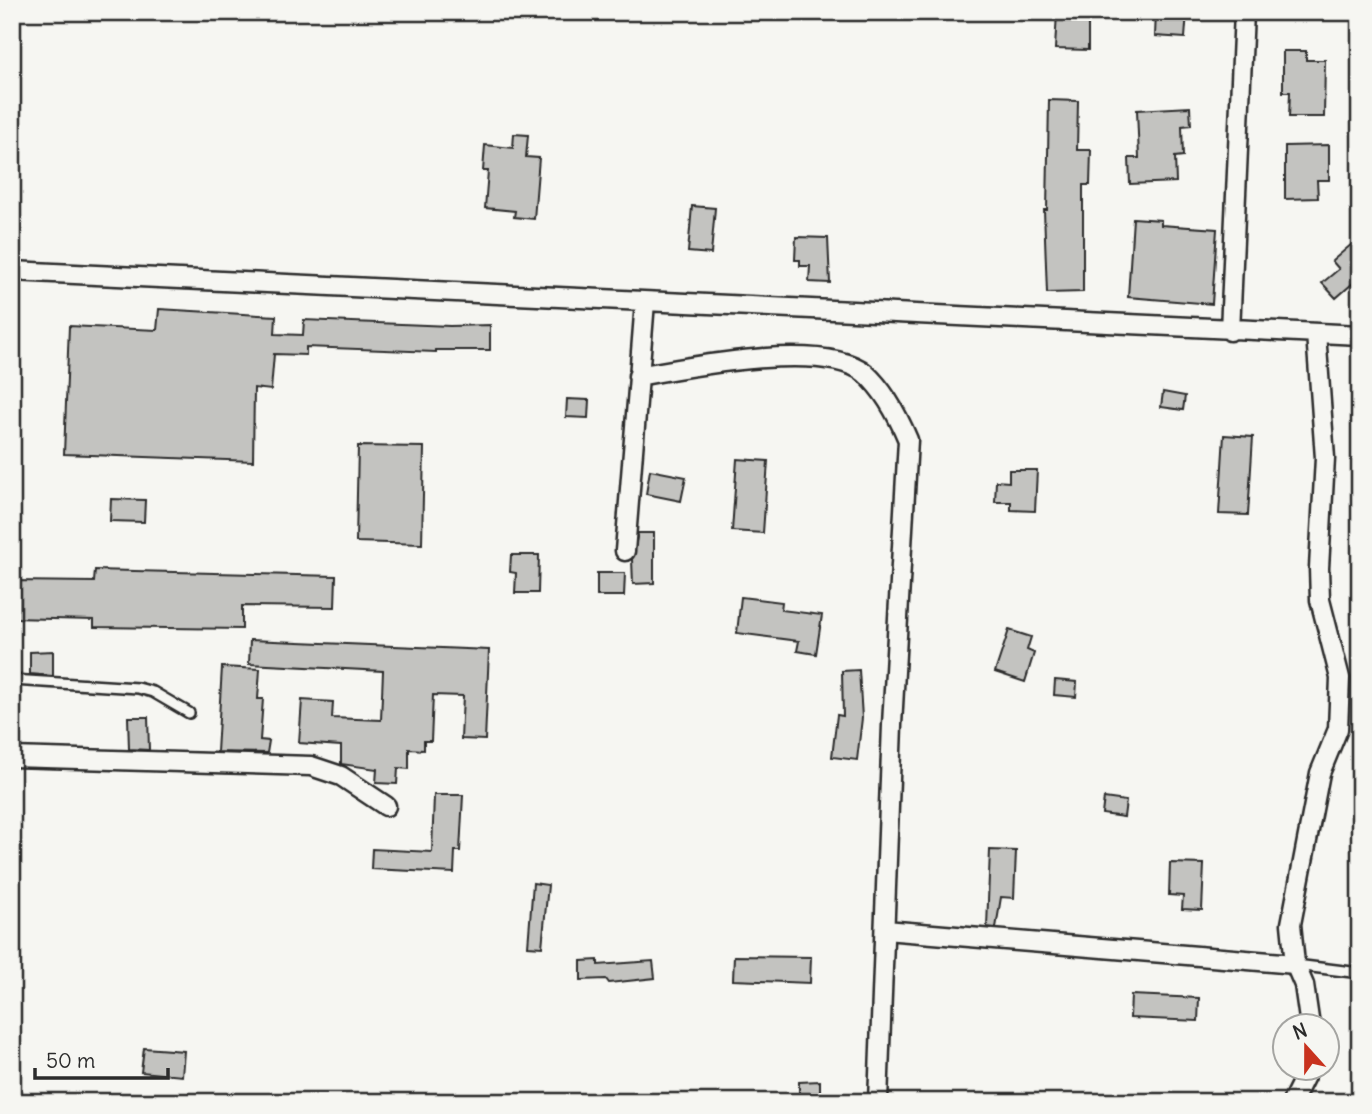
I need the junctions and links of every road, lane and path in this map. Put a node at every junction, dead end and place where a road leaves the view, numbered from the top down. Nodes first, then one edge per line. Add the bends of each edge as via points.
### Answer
1 (1244, 12) edge
2 (12, 271) edge
3 (645, 302) junction
4 (1230, 331) junction
5 (1316, 333) junction
6 (1360, 335) edge
7 (638, 376) junction
8 (625, 551) dead end
9 (12, 680) edge
10 (189, 713) dead end
11 (12, 757) edge
12 (386, 806) dead end
13 (885, 930) junction
14 (1295, 964) junction
15 (1360, 973) edge
16 (1308, 1012) edge
17 (1302, 1082) edge
18 (878, 1102) edge
19 (1292, 1102) edge

1 - 4 street
2 - 3 street
3 - 4 street
3 - 7 street
4 - 5 street
5 - 6 street
5 - 14 street via 1325,458 1320,600 1340,678 1338,729 1320,773 1297,887 1292,923
7 - 8 street
7 - 13 street via 768,357 833,361 863,372 896,410 908,440
9 - 10 lane via 138,688
11 - 12 street via 311,766 341,776
13 - 14 street
13 - 18 street
14 - 15 lane
14 - 16 street
17 - 19 street

